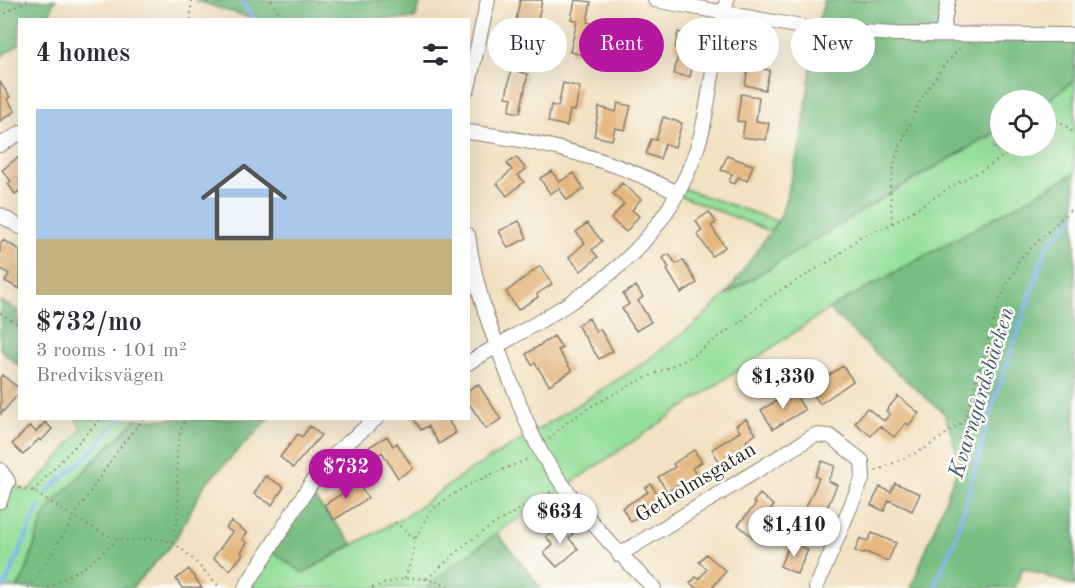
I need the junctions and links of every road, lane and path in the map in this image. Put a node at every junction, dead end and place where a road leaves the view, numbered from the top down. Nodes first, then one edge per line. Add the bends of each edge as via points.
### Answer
1 (28, 0) edge
2 (191, 0) edge
3 (271, 0) edge
4 (489, 0) edge
5 (655, 0) edge
6 (948, 0) edge
7 (725, 6) edge
8 (0, 16) edge
9 (190, 18) edge
10 (282, 18) edge
11 (942, 34) junction
12 (1075, 35) edge
13 (964, 43) dead end
14 (470, 80) edge
15 (1056, 121) edge
16 (470, 132) edge
17 (18, 134) edge
18 (1075, 135) edge
19 (0, 145) edge
20 (1004, 156) edge
21 (677, 193) junction
22 (1075, 205) edge
23 (0, 215) edge
24 (892, 224) junction
25 (18, 226) edge
26 (470, 246) edge
27 (0, 313) edge
28 (18, 324) edge
29 (496, 346) junction
30 (470, 362) edge
31 (99, 420) edge
32 (144, 420) edge
33 (184, 420) edge
34 (374, 420) edge
35 (539, 448) junction
36 (4, 475) edge
37 (863, 477) junction
38 (562, 484) junction
39 (33, 491) junction
40 (0, 501) edge
41 (75, 517) junction
42 (395, 522) dead end
43 (119, 539) junction
44 (416, 539) junction
45 (172, 542) junction
46 (619, 555) junction
47 (405, 578) junction
48 (427, 579) junction
49 (28, 588) edge
50 (48, 588) edge
51 (221, 588) edge
52 (245, 588) edge
53 (372, 588) edge
54 (450, 588) edge
55 (654, 588) edge
56 (816, 588) edge

1 - 8 path
2 - 9 path
3 - 10 path
4 - 14 street
5 - 7 street
6 - 11 street
7 - 11 street via 812,29
7 - 21 street via 700,137
11 - 12 street
13 - 24 path via 921,99 896,156 890,185
15 - 18 path
16 - 21 street via 525,140 584,155
17 - 19 street
20 - 24 path
21 - 29 street via 654,231 607,278
22 - 37 path via 1020,259 1000,299 964,422 926,448
23 - 25 street
24 - 35 path via 860,237 836,257 768,298 691,357 593,405
26 - 29 street via 480,299
27 - 28 path
29 - 30 street
29 - 35 street
31 - 39 path
32 - 41 path via 134,428
33 - 45 path via 175,458 177,518
34 - 52 street via 315,477
35 - 38 street
35 - 44 path via 530,459 474,482 430,511
36 - 39 path via 20,489
36 - 40 street
37 - 46 street, Getholmsgatan via 862,461 830,436 815,435
37 - 56 street
38 - 46 street
38 - 48 path via 467,543
39 - 41 path
41 - 43 path
41 - 49 path
42 - 44 path
43 - 45 path via 157,538
43 - 50 path via 89,564
44 - 47 path
45 - 51 path
46 - 55 street
47 - 48 path
47 - 53 path
48 - 54 path

